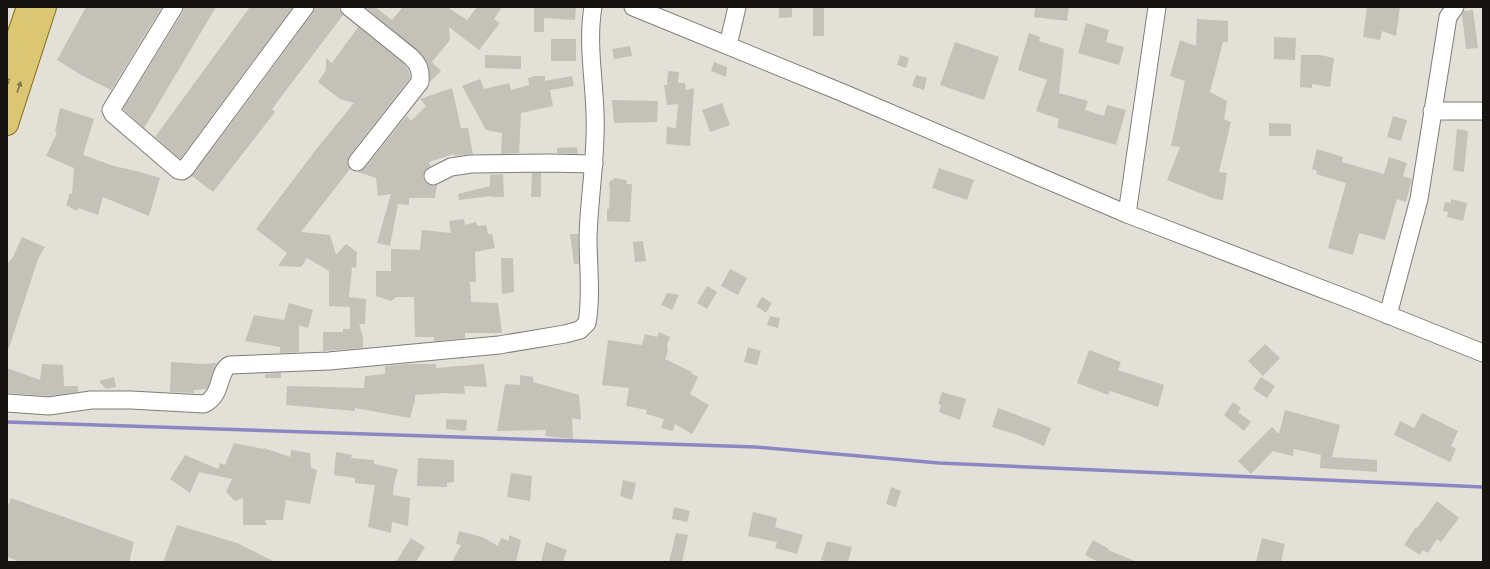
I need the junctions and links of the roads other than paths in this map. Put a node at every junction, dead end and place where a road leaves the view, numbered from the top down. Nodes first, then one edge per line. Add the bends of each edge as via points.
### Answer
1 (28, 7) edge
2 (45, 7) edge
3 (174, 7) edge
4 (306, 7) edge
5 (348, 7) edge
6 (593, 7) edge
7 (633, 7) edge
8 (737, 7) edge
9 (1157, 7) edge
10 (1455, 7) edge
11 (13, 32) edge
12 (728, 45) junction
13 (7, 68) edge
14 (1432, 111) junction
15 (1483, 111) edge
16 (7, 124) edge
17 (357, 162) dead end
18 (594, 164) junction
19 (434, 176) dead end
20 (1127, 214) junction
21 (1388, 315) junction
22 (1483, 353) edge
23 (7, 403) edge

1 - 11 main road
16 -> 2 main road
3 - 4 street via 111,110 182,171
5 - 17 street via 411,57 418,64 421,73 420,82
6 - 18 street via 590,42 595,114
7 - 12 street
8 - 12 street
9 - 20 street
10 - 14 street via 1448,17
11 - 13 main road
12 - 20 street
14 - 15 street
14 - 21 street via 1419,199
18 - 19 street via 471,164 451,167
18 - 23 street via 588,238 588,319 580,330 499,345 329,361 230,365 223,373 217,392 204,404 131,400 91,400 49,406
20 - 21 street
21 - 22 street

